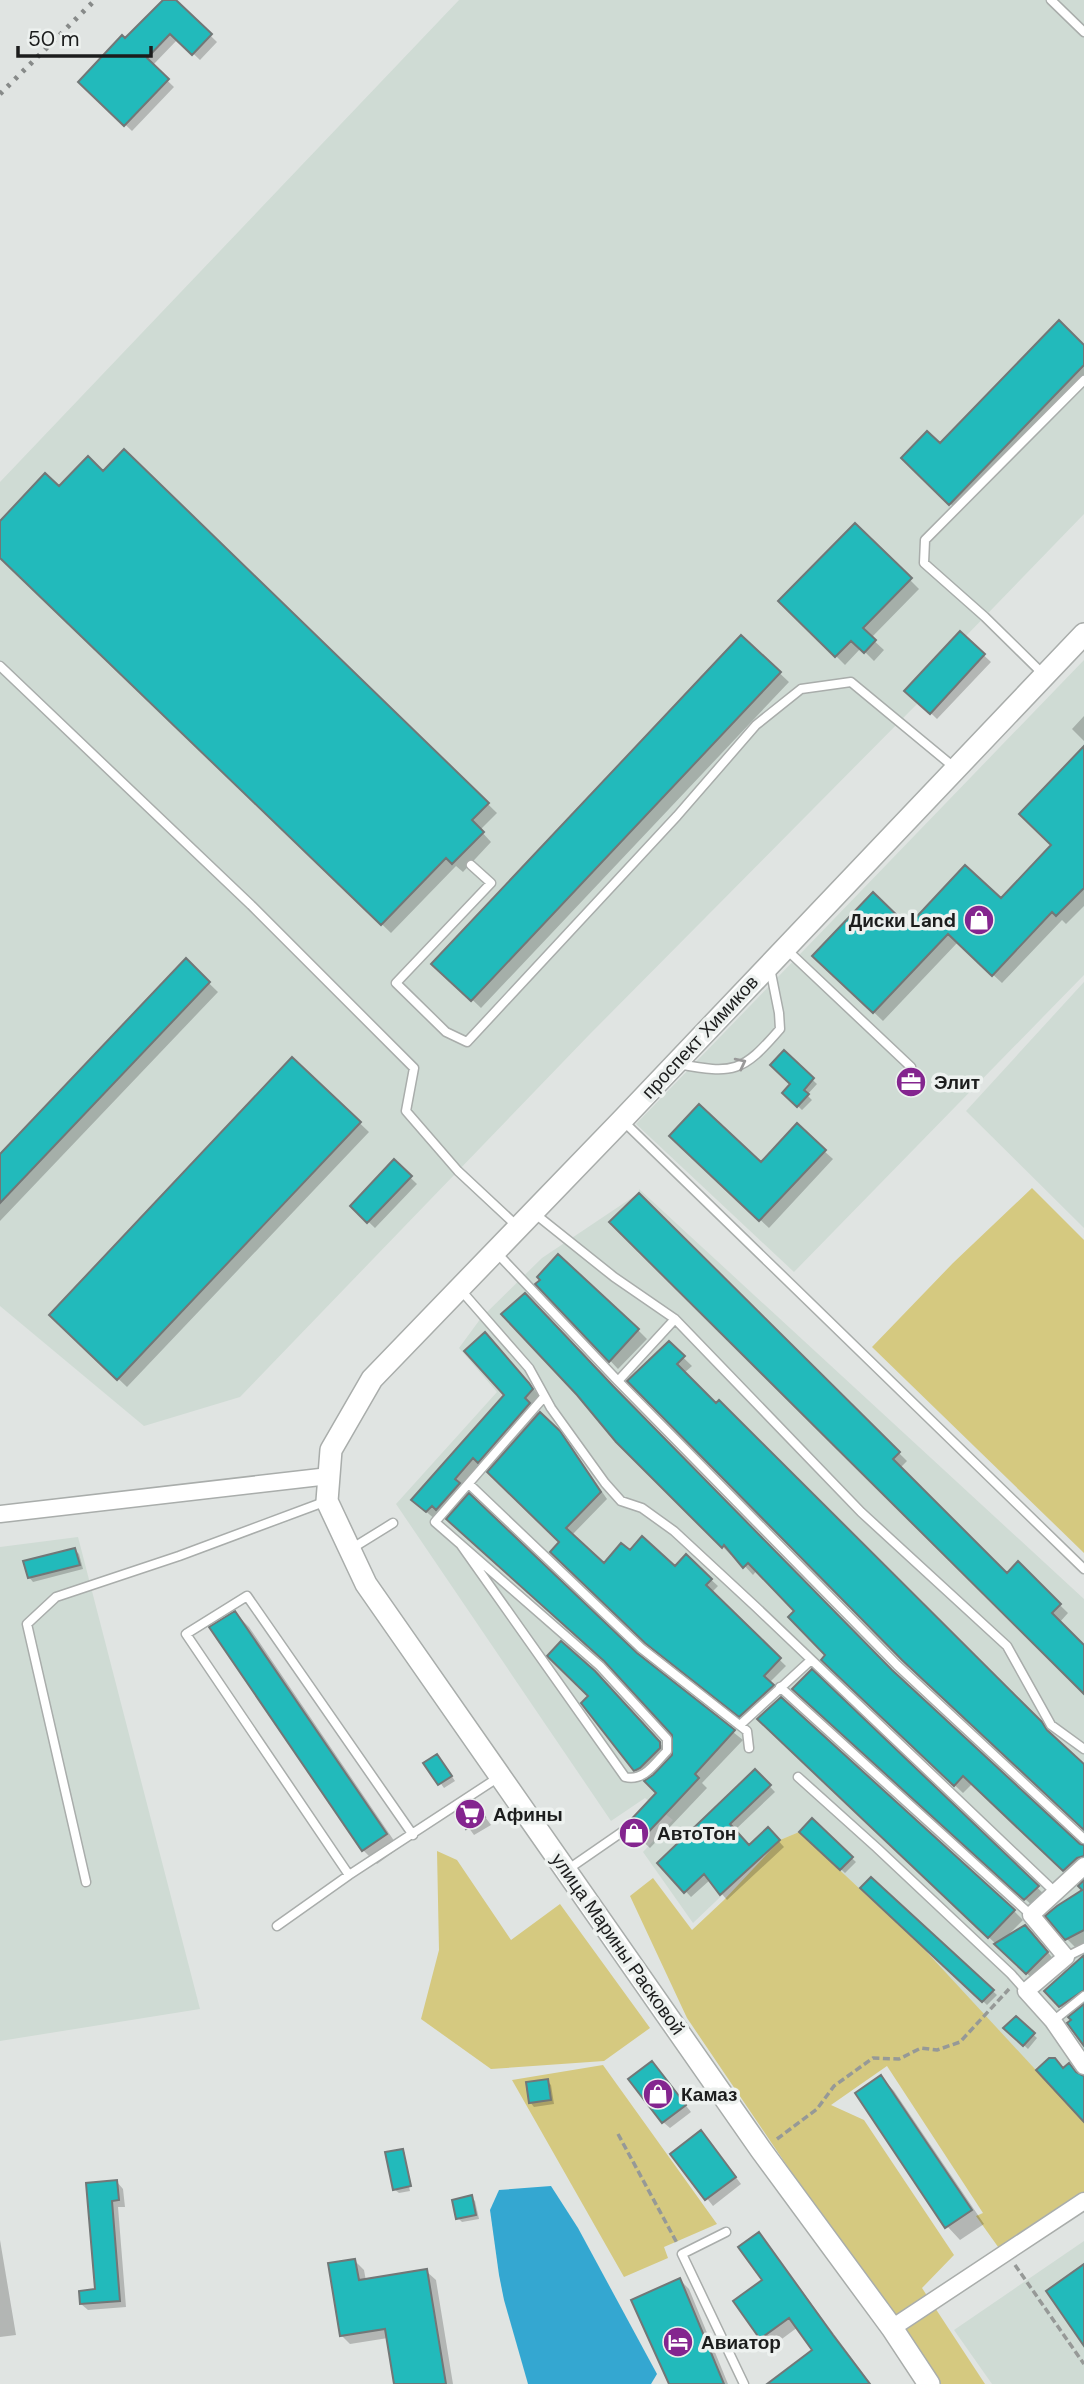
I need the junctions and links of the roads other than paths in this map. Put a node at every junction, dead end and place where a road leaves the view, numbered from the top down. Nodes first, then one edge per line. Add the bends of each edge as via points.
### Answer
1 (1051, 0) edge
2 (1084, 32) edge
3 (1084, 380) edge
4 (1084, 634) edge
5 (0, 666) edge
6 (1044, 675) junction
7 (955, 768) junction
8 (471, 864) dead end
9 (785, 948) junction
10 (769, 964) junction
11 (676, 1063) junction
12 (911, 1068) dead end
13 (622, 1120) junction
14 (524, 1219) junction
15 (494, 1251) junction
16 (458, 1288) junction
17 (675, 1319) junction
18 (618, 1381) junction
19 (544, 1397) junction
20 (331, 1450) joint
21 (329, 1476) junction
22 (468, 1484) junction
23 (327, 1501) junction
24 (0, 1514) edge
25 (393, 1523) dead end
26 (461, 1545) junction
27 (350, 1550) junction
28 (1084, 1569) edge
29 (811, 1660) junction
30 (779, 1686) junction
31 (740, 1725) junction
32 (749, 1748) dead end
33 (1084, 1749) edge
34 (501, 1775) junction
35 (798, 1777) dead end
36 (622, 1832) dead end
37 (413, 1835) junction
38 (1084, 1839) edge
39 (1084, 1866) edge
40 (567, 1871) junction
41 (349, 1875) junction
42 (86, 1882) dead end
43 (1055, 1892) junction
44 (1031, 1915) junction
45 (277, 1926) dead end
46 (1084, 1948) edge
47 (1066, 1957) junction
48 (1022, 1986) junction
49 (1084, 1996) edge
50 (1053, 2021) junction
51 (1084, 2066) edge
52 (1084, 2201) edge
53 (726, 2231) dead end
54 (892, 2328) junction
55 (744, 2384) edge
56 (929, 2384) edge

1 - 2 lane
3 - 6 lane via 925,540 924,563
4 - 6 main road, проспект Химиков
5 - 14 lane via 414,1068 406,1111 458,1171
6 - 7 main road, проспект Химиков
7 - 8 lane via 850,682 801,689 756,725 467,1042 446,1032 396,983 491,883
7 - 9 main road, проспект Химиков
9 - 10 main road, проспект Химиков
9 - 12 lane
10 - 11 main road, проспект Химиков
11 -> 10 lane via 719,1071 741,1066 765,1047 780,1029
11 - 13 main road, проспект Химиков
13 - 14 main road, проспект Химиков
13 - 28 lane
14 - 15 main road, проспект Химиков
14 - 17 lane
15 - 16 main road, проспект Химиков
15 - 18 lane
16 - 19 lane via 529,1368
16 - 20 main road, проспект Химиков via 372,1379
17 - 18 lane
17 - 33 lane via 860,1512 1007,1646 1051,1725
18 - 38 lane via 897,1665
19 - 22 lane
19 - 29 lane via 621,1501 642,1508 674,1531
20 - 21 main road, улица Марины Расковой
21 - 23 main road, улица Марины Расковой
21 - 24 street
22 - 26 lane via 435,1522
22 - 31 lane via 641,1648
23 - 27 main road, улица Марины Расковой
23 - 42 lane via 56,1597 27,1624
25 - 27 lane
26 - 26 lane via 625,1777 642,1776 667,1751 667,1739 600,1666
27 - 34 main road, улица Марины Расковой via 366,1584
29 - 30 lane
29 - 43 lane
30 - 31 lane
30 - 44 lane
31 - 32 lane via 747,1731
34 - 37 lane
34 - 40 main road, улица Марины Расковой
35 - 48 lane
36 - 40 lane
37 - 41 lane
37 - 41 lane via 247,1596 186,1634
39 - 43 street
40 - 54 main road, улица Марины Расковой via 761,2150
41 - 45 lane
43 - 44 street
44 - 47 street
46 - 47 lane
47 - 48 street
48 - 50 street
49 - 50 lane
50 - 51 street
52 - 54 street
53 - 55 lane via 682,2254
54 - 56 main road, улица Марины Расковой

